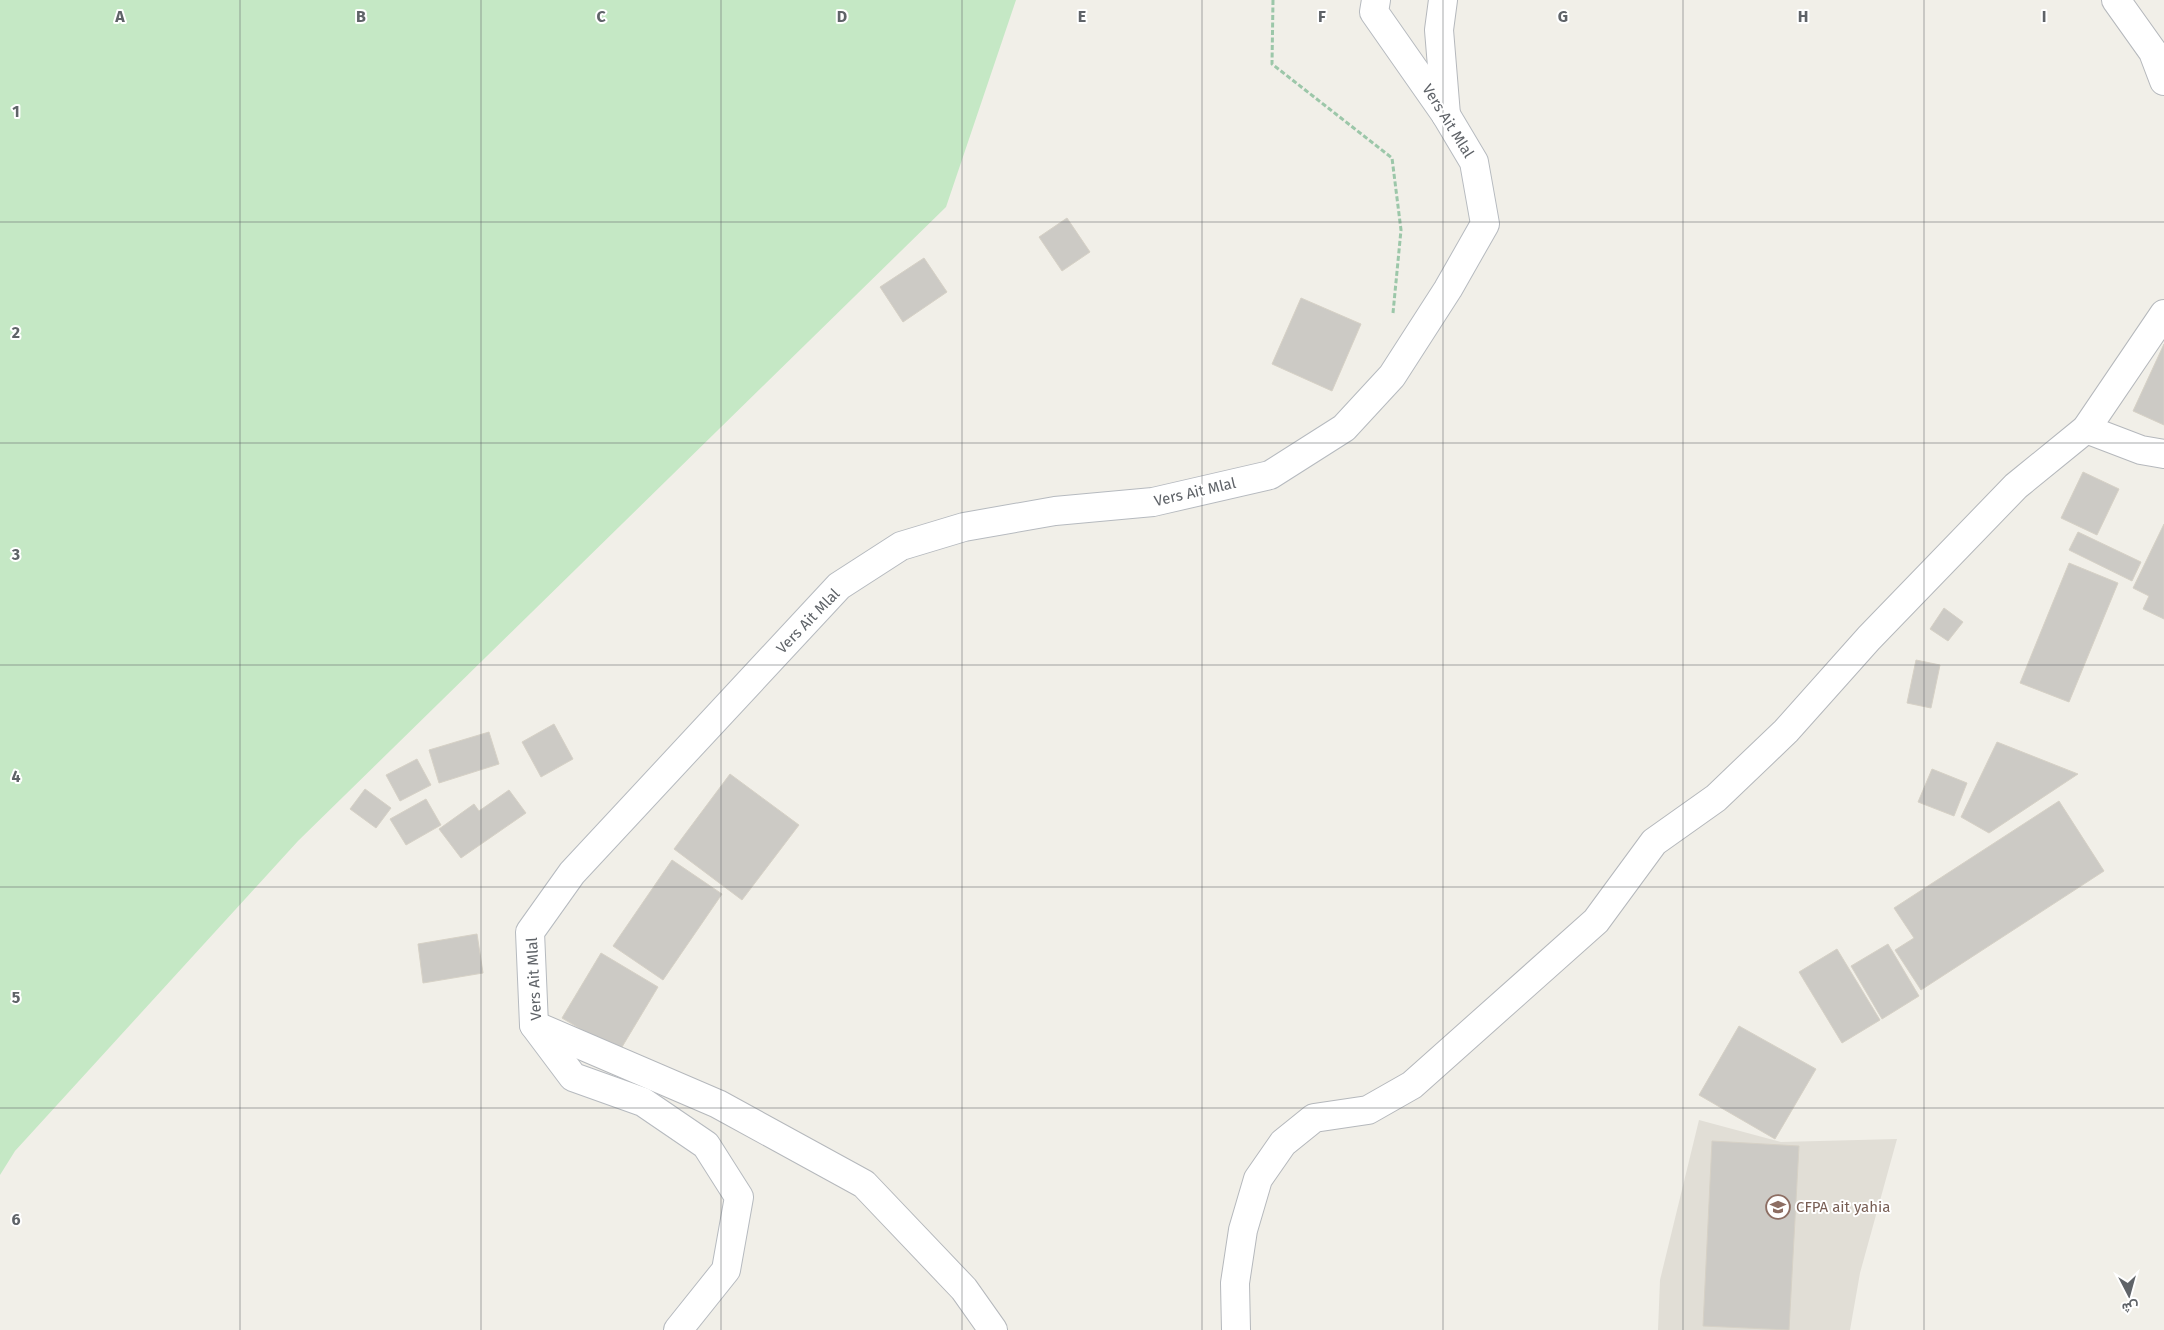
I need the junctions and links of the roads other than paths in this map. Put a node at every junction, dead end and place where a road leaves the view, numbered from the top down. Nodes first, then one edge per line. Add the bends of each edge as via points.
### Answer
1 (1376, 0) edge
2 (1443, 0) edge
3 (2116, 0) edge
4 (2164, 81) edge
5 (1446, 115) junction
6 (2164, 314) edge
7 (2086, 429) junction
8 (2164, 454) edge
9 (534, 1025) junction
10 (678, 1330) edge
11 (993, 1330) edge
12 (1236, 1330) edge

1 - 5 street, Vers Ait Mlal via 1374,12
2 - 5 street via 1439,30
3 - 4 street via 2153,52
5 - 9 street, Vers Ait Mlal via 1474,162 1484,224 1448,289 1392,376 1344,428 1270,475 1153,502 1055,511 964,527 901,546 840,586 572,873 530,932
6 - 7 street
7 - 8 street via 2141,450
7 - 12 street via 2016,486 1869,638 1786,731 1716,798 1654,842 1596,921 1419,1078 1368,1110 1314,1118 1283,1143 1258,1179 1243,1230 1236,1283
9 - 10 street, Vers Ait Mlal via 574,1077 643,1102 706,1145 739,1198 726,1270
9 - 11 street via 718,1104 864,1184 964,1289

